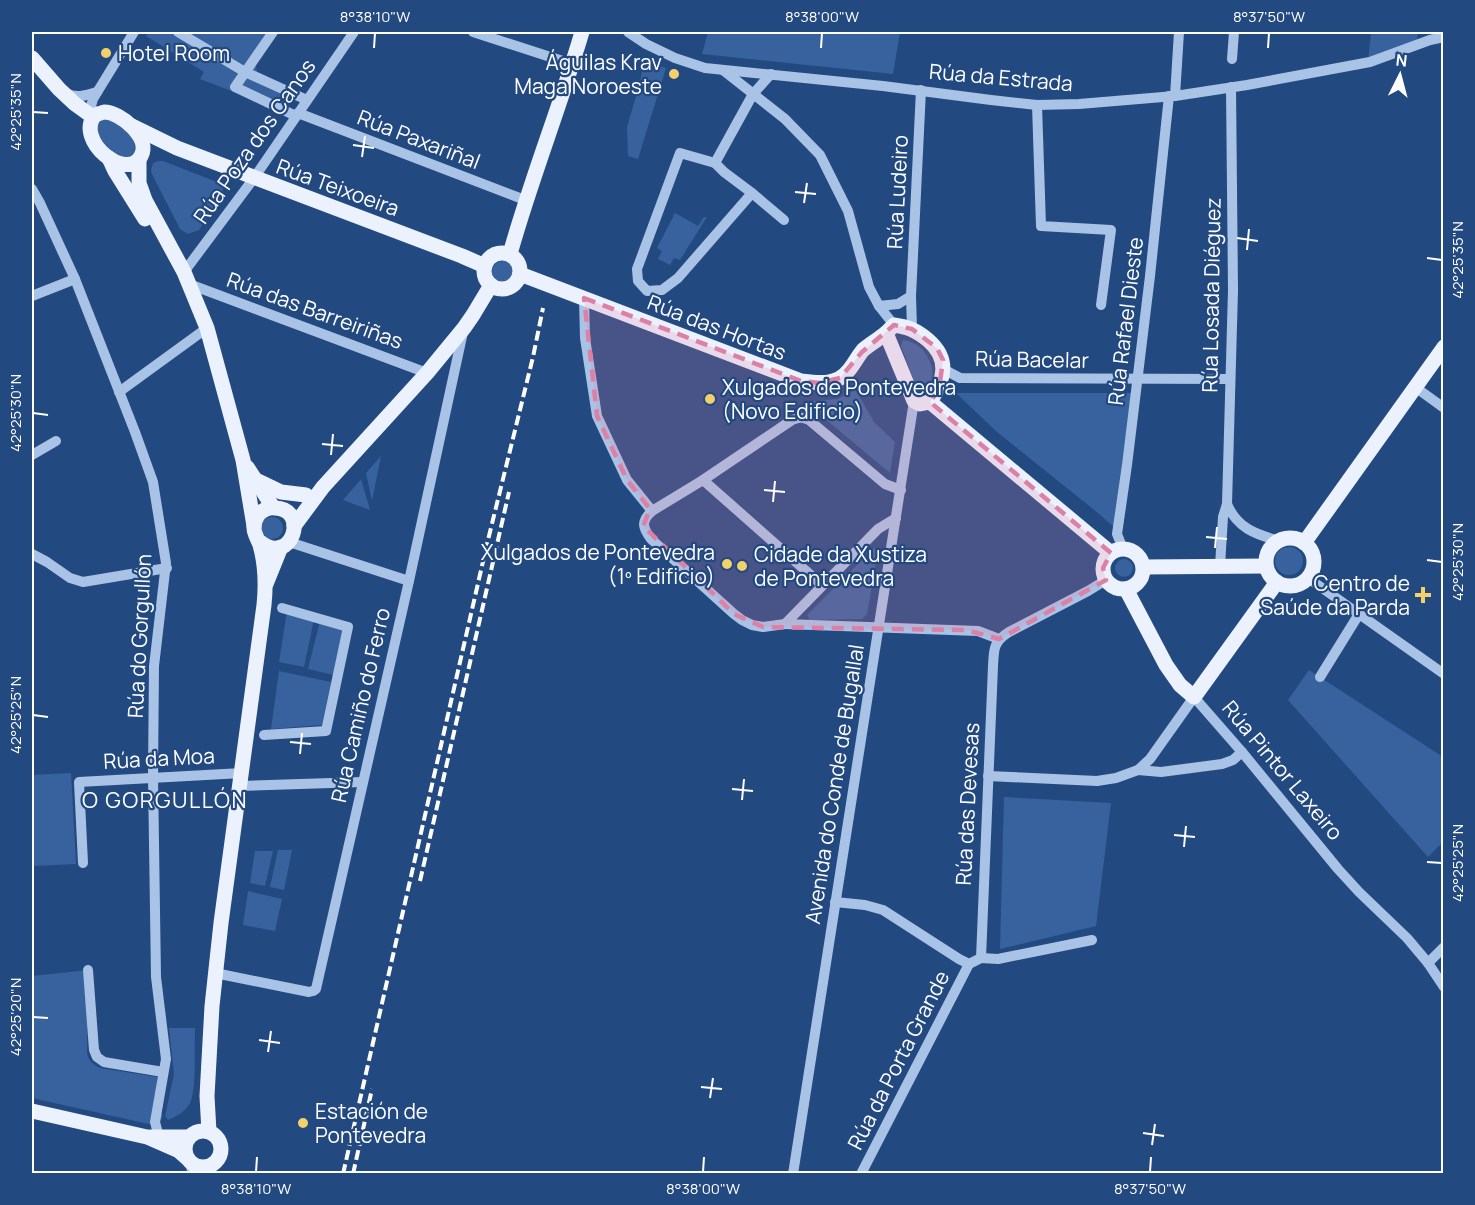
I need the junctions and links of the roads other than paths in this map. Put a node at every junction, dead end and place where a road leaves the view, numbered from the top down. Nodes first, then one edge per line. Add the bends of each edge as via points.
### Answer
1 (134, 32) edge
2 (178, 32) edge
3 (273, 32) edge
4 (354, 32) edge
5 (473, 32) edge
6 (582, 32) edge
7 (1179, 32) edge
8 (1234, 32) edge
9 (633, 33) edge
10 (1443, 37) edge
11 (32, 58) edge
12 (1232, 59) dead end
13 (572, 64) junction
14 (723, 70) junction
15 (245, 72) junction
16 (771, 74) junction
17 (1231, 87) junction
18 (59, 89) junction
19 (921, 90) junction
20 (97, 92) junction
21 (753, 94) junction
22 (1172, 96) junction
23 (307, 100) junction
24 (1037, 105) junction
25 (297, 115) junction
26 (94, 116) junction
27 (132, 126) junction
28 (90, 133) junction
29 (177, 148) junction
30 (109, 158) junction
31 (140, 158) junction
32 (715, 163) junction
33 (254, 178) junction
34 (32, 189) edge
35 (752, 193) junction
36 (525, 200) junction
37 (784, 220) dead end
38 (170, 244) junction
39 (510, 254) junction
40 (485, 266) junction
41 (520, 274) junction
42 (187, 278) junction
43 (75, 279) junction
44 (491, 285) junction
45 (32, 296) edge
46 (911, 296) junction
47 (584, 298) junction
48 (1101, 305) dead end
49 (879, 306) junction
50 (207, 328) junction
51 (464, 328) junction
52 (897, 328) junction
53 (1443, 347) edge
54 (943, 369) junction
55 (427, 373) junction
56 (1137, 379) junction
57 (1230, 379) junction
58 (1415, 387) junction
59 (119, 392) junction
60 (914, 401) junction
61 (930, 402) junction
62 (1443, 408) edge
63 (56, 441) dead end
64 (32, 455) edge
65 (243, 460) junction
66 (255, 480) junction
67 (703, 480) junction
68 (323, 487) junction
69 (901, 490) junction
70 (306, 495) junction
71 (1227, 504) junction
72 (277, 508) junction
73 (652, 512) junction
74 (896, 519) junction
75 (254, 526) junction
76 (294, 526) junction
77 (1279, 541) junction
78 (260, 542) junction
79 (1304, 543) junction
80 (285, 544) junction
81 (1117, 551) junction
82 (32, 554) edge
83 (1220, 566) junction
84 (1266, 566) junction
85 (1143, 567) junction
86 (167, 568) junction
87 (1308, 578) junction
88 (1106, 580) junction
89 (409, 581) junction
90 (1277, 582) junction
91 (822, 585) junction
92 (265, 587) junction
93 (1126, 589) junction
94 (282, 608) dead end
95 (1359, 614) junction
96 (785, 624) junction
97 (879, 627) junction
98 (999, 639) junction
99 (1443, 674) edge
100 (1320, 677) dead end
101 (1194, 697) junction
102 (264, 735) dead end
103 (1242, 753) junction
104 (1138, 770) junction
105 (988, 776) junction
106 (153, 777) junction
107 (241, 780) junction
108 (362, 782) junction
109 (83, 862) dead end
110 (835, 902) junction
111 (1092, 940) dead end
112 (1443, 947) edge
113 (981, 958) junction
114 (1428, 963) junction
115 (969, 964) junction
116 (88, 970) dead end
117 (215, 973) junction
118 (1443, 987) edge
119 (163, 1072) junction
120 (207, 1096) junction
121 (32, 1111) edge
122 (209, 1132) junction
123 (190, 1136) junction
124 (155, 1139) junction
125 (190, 1165) edge
126 (210, 1170) edge
127 (793, 1173) edge
128 (861, 1173) edge

1 - 20 street
2 - 15 street
3 - 15 street
4 - 23 street, Rúa Poza dos Canos
5 - 13 street
6 - 13 main road
7 - 22 street, Rúa Rafael Dieste
8 - 12 street
9 - 14 street, Rúa da Estrada via 675,58
10 - 17 street, Rúa da Estrada via 1370,62
11 - 18 main road
13 - 36 main road
14 - 16 street, Rúa da Estrada
14 - 21 street
15 - 23 street
15 - 25 street, Rúa Paxariñal via 235,87
16 - 19 street, Rúa da Estrada
16 - 21 street
17 - 22 street, Rúa da Estrada
17 - 57 street, Rúa Losada Diéguez
18 - 20 street via 70,95
18 - 26 main road
18 - 28 main road
19 - 24 street, Rúa da Estrada
19 - 46 street, Rúa Ludeiro
20 - 26 street via 92,106
21 - 32 street
21 - 49 street via 785,118 820,154 848,211 869,287
22 - 24 street, Rúa da Estrada
22 - 56 street, Rúa Rafael Dieste
23 - 25 street, Rúa Poza dos Canos
24 - 48 street via 1041,226 1111,230
25 - 33 street, Rúa Poza dos Canos
25 - 36 street, Rúa Paxariñal
26 - 27 main road via 110,112
26 - 28 main road via 89,124
27 - 29 main road, Rúa Teixoeira
27 - 31 main road via 142,141
28 - 30 main road
29 - 31 main road via 155,149
29 - 33 main road, Rúa Teixoeira
30 - 31 main road via 127,165
30 - 38 main road via 154,232
31 - 38 main road via 139,183
32 - 35 street
32 - 35 street via 680,153 637,269 638,281 647,291 662,290 678,278
33 - 40 main road, Rúa Teixoeira
33 - 42 street, Rúa Poza dos Canos
34 - 43 street, Rúa do Gorgullón
35 - 37 street
36 - 39 main road
38 - 42 main road
39 - 40 main road via 498,254
39 - 41 main road via 518,262
40 - 44 main road via 485,276
41 - 44 main road via 511,287
41 - 47 main road, Rúa das Hortas
42 - 50 main road
42 - 55 street, Rúa das Barreiriñas
43 - 45 street
43 - 59 street, Rúa do Gorgullón
44 - 51 main road
46 - 49 street via 898,304
46 - 52 street, Rúa Ludeiro
47 - 52 main road, Rúa das Hortas via 801,381 819,383 840,378 862,352
47 - 73 street via 585,338 597,416 627,480
49 - 52 street
50 - 59 street
50 - 65 main road
51 - 55 main road
51 - 89 street, Rúa Camiño do Ferro
52 - 54 main road via 924,337 937,348
52 - 60 main road
53 - 58 main road
54 - 56 street, Rúa Bacelar via 960,378
54 - 61 main road via 939,389
55 - 68 main road
56 - 57 street, Rúa Bacelar
56 - 81 street, Rúa Rafael Dieste
57 - 71 street, Rúa Losada Diéguez
58 - 62 street
58 - 79 main road
59 - 86 street, Rúa do Gorgullón via 153,482
60 - 61 main road
60 - 69 street, Avenida do Conde de Bugallal
61 - 81 main road
63 - 64 street
65 - 66 main road
65 - 75 main road
66 - 70 main road via 281,492
66 - 72 main road
67 - 69 street via 792,420 803,417 885,484
67 - 73 street
67 - 91 street
68 - 70 main road
68 - 76 main road
69 - 74 street, Avenida do Conde de Bugallal
70 - 72 main road
71 - 77 street via 1238,522
71 - 83 street, Rúa Losada Diéguez
72 - 75 main road via 262,511
72 - 76 main road via 290,515
73 - 96 street via 644,521 645,532 734,614 752,625
74 - 91 street via 878,529
74 - 97 street, Avenida do Conde de Bugallal
75 - 78 main road
76 - 80 main road via 292,537
77 - 79 main road via 1292,538
77 - 84 main road via 1269,551
78 - 80 main road via 270,548
78 - 92 main road
79 - 87 main road via 1314,563
80 - 89 street
80 - 92 main road
81 - 85 main road via 1134,552
81 - 88 main road via 1107,557 1103,568
82 - 86 street via 83,582
83 - 84 main road
83 - 85 main road
84 - 90 main road
85 - 93 main road via 1137,584
86 - 106 street, Rúa do Gorgullón via 154,666
87 - 90 main road via 1290,586
87 - 95 street
88 - 93 main road via 1114,587
88 - 98 street
89 - 108 street, Rúa Camiño do Ferro
90 - 101 main road
91 - 96 street
92 - 107 main road
93 - 101 main road, Rúa Pintor Laxeiro via 1166,665
94 - 102 street via 348,627 326,731
95 - 99 street
95 - 100 street
96 - 97 street
97 - 98 street via 978,631
97 - 110 street, Avenida do Conde de Bugallal
98 - 105 street, Rúa das Devesas via 993,658
101 - 103 street, Rúa Pintor Laxeiro
101 - 104 street
103 - 104 street via 1222,764 1161,772
103 - 114 street, Rúa Pintor Laxeiro via 1338,869
104 - 105 street via 1097,781
105 - 113 street, Rúa das Devesas
106 - 107 street, Rúa da Moa
106 - 109 street, Rúa da Moa via 79,782
106 - 119 street, Rúa do Gorgullón via 156,977 166,1059
107 - 108 street, Rúa da Moa
107 - 117 main road
108 - 117 street, Rúa Camiño do Ferro via 316,989 309,992
110 - 115 street via 883,910
110 - 127 street, Avenida do Conde de Bugallal
111 - 113 street via 998,959
112 - 114 street
113 - 115 street
114 - 118 street, Rúa Pintor Laxeiro
115 - 128 street, Rúa da Porta Grande
116 - 119 street via 97,1057 104,1062
117 - 120 main road
119 - 124 street, Rúa do Gorgullón
120 - 122 main road
120 - 123 main road
121 - 124 main road
122 - 123 main road
122 - 126 main road via 219,1139 222,1148 220,1158
123 - 124 main road
123 - 125 main road via 185,1146
124 - 125 main road via 179,1151
125 - 126 main road

